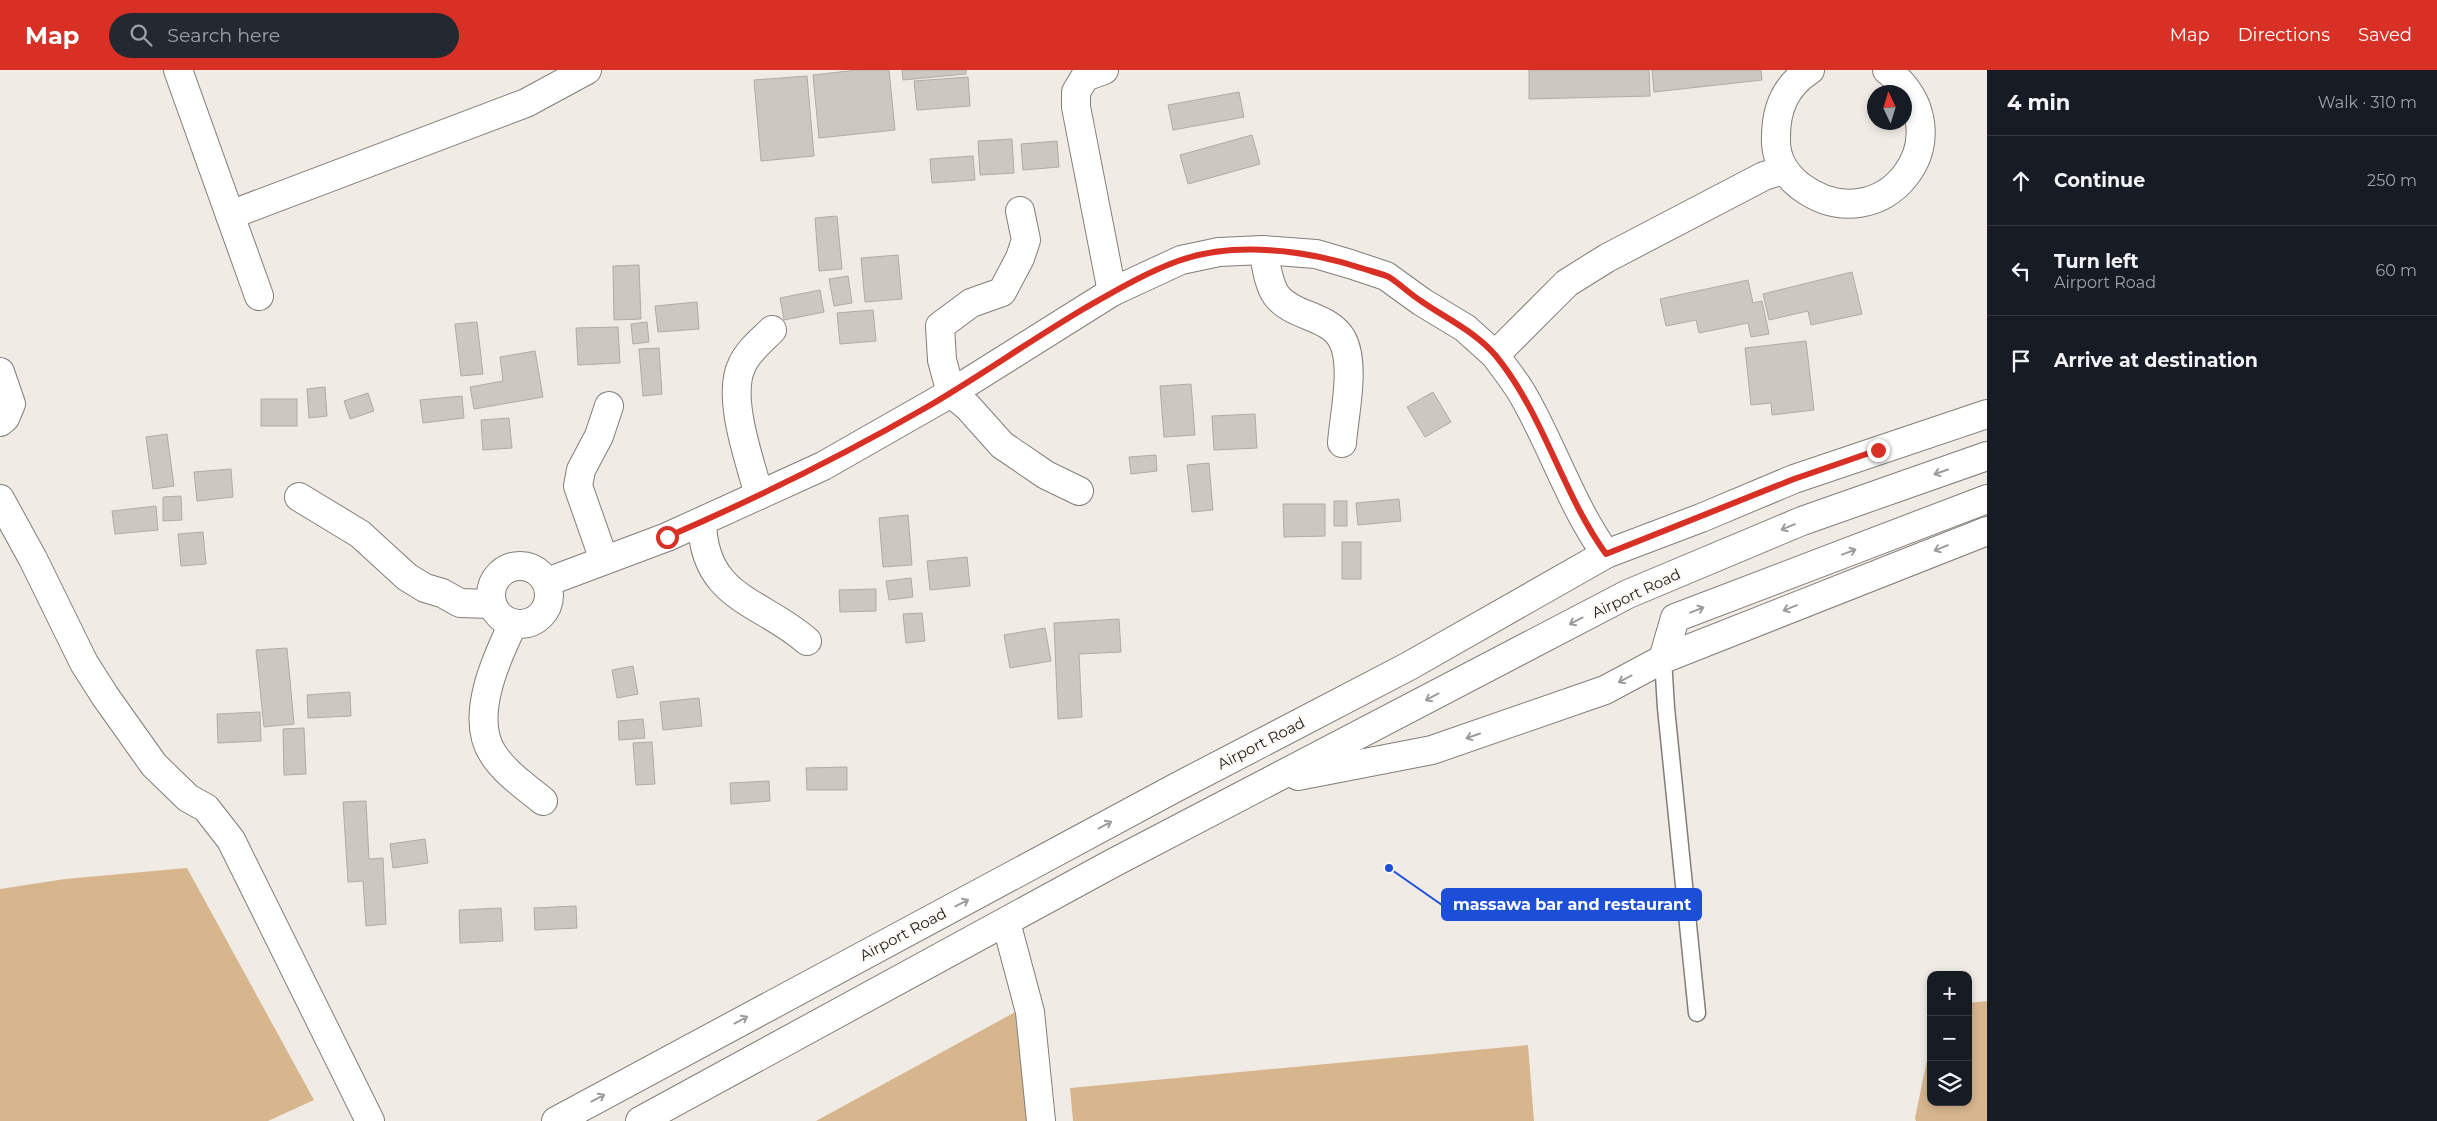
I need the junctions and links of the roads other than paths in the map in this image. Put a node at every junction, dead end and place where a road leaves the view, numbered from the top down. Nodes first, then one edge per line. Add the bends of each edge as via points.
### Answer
1 (178, 70) edge
2 (587, 70) edge
3 (1104, 70) edge
4 (1810, 70) edge
5 (1887, 70) edge
6 (1783, 170) junction
7 (1020, 211) dead end
8 (230, 215) junction
9 (1263, 250) junction
10 (1112, 292) junction
11 (259, 296) dead end
12 (772, 330) dead end
13 (1495, 355) junction
14 (0, 372) edge
15 (951, 393) junction
16 (609, 406) dead end
17 (1987, 414) edge
18 (0, 422) edge
19 (1342, 443) dead end
20 (1987, 456) edge
21 (1079, 491) dead end
22 (299, 496) dead end
23 (758, 496) junction
24 (0, 499) edge
25 (1987, 499) edge
26 (702, 522) junction
27 (1987, 531) edge
28 (1606, 554) junction
29 (604, 560) junction
30 (546, 582) junction
31 (491, 604) junction
32 (513, 624) junction
33 (807, 641) dead end
34 (1663, 659) junction
35 (1265, 783) junction
36 (543, 801) dead end
37 (1006, 922) junction
38 (1697, 1013) dead end
39 (370, 1121) edge
40 (556, 1121) edge
41 (640, 1121) edge
42 (1041, 1121) edge

1 - 8 street
2 - 8 street via 526,103
3 - 10 street via 1085,77 1076,92 1076,107
4 - 6 street via 1798,78 1784,96 1776,118 1776,141
5 - 6 street via 1903,82 1916,102 1922,124 1920,147 1912,168 1897,185 1878,198 1857,204 1834,203 1813,195
6 - 13 street via 1764,176 1591,268 1567,284
7 - 15 street via 1026,240 1002,292 971,303 940,326 942,360
8 - 11 street
9 - 10 street via 1219,252 1181,260
9 - 13 street via 1316,254 1386,276 1465,328
9 - 19 street via 1276,295 1289,306 1331,326 1342,339 1348,362
10 - 15 street
12 - 23 street via 751,351 736,379 736,400
13 - 28 street via 1523,395 1592,536
14 - 18 street via 11,404
15 - 21 street via 1002,445 1046,475
15 - 23 street via 822,466
16 - 29 street via 599,436 581,470 578,486
17 - 28 street, Airport Road via 1794,479
20 -> 35 street, Airport Road via 1802,522 1628,594
22 - 31 street via 360,534 407,577 425,588 460,603
23 - 26 street
24 - 39 street via 84,663 105,696 154,765 188,798 206,808 230,840
34 -> 25 street via 1675,618
26 - 29 street
26 - 33 street via 702,534 713,570 726,586 741,600 780,619
27 -> 34 street
40 -> 28 street, Airport Road via 1409,666
29 - 30 street
30 - 31 street via 530,567 509,568 493,582
30 - 32 street via 549,600 540,617 532,622
31 - 32 street via 500,617
32 - 36 street via 495,660 486,691 483,735 493,755
34 -> 35 street via 1605,690 1432,750
34 - 38 lane
35 - 37 street, Airport Road
37 - 41 street, Airport Road
37 - 42 street via 1030,1012

